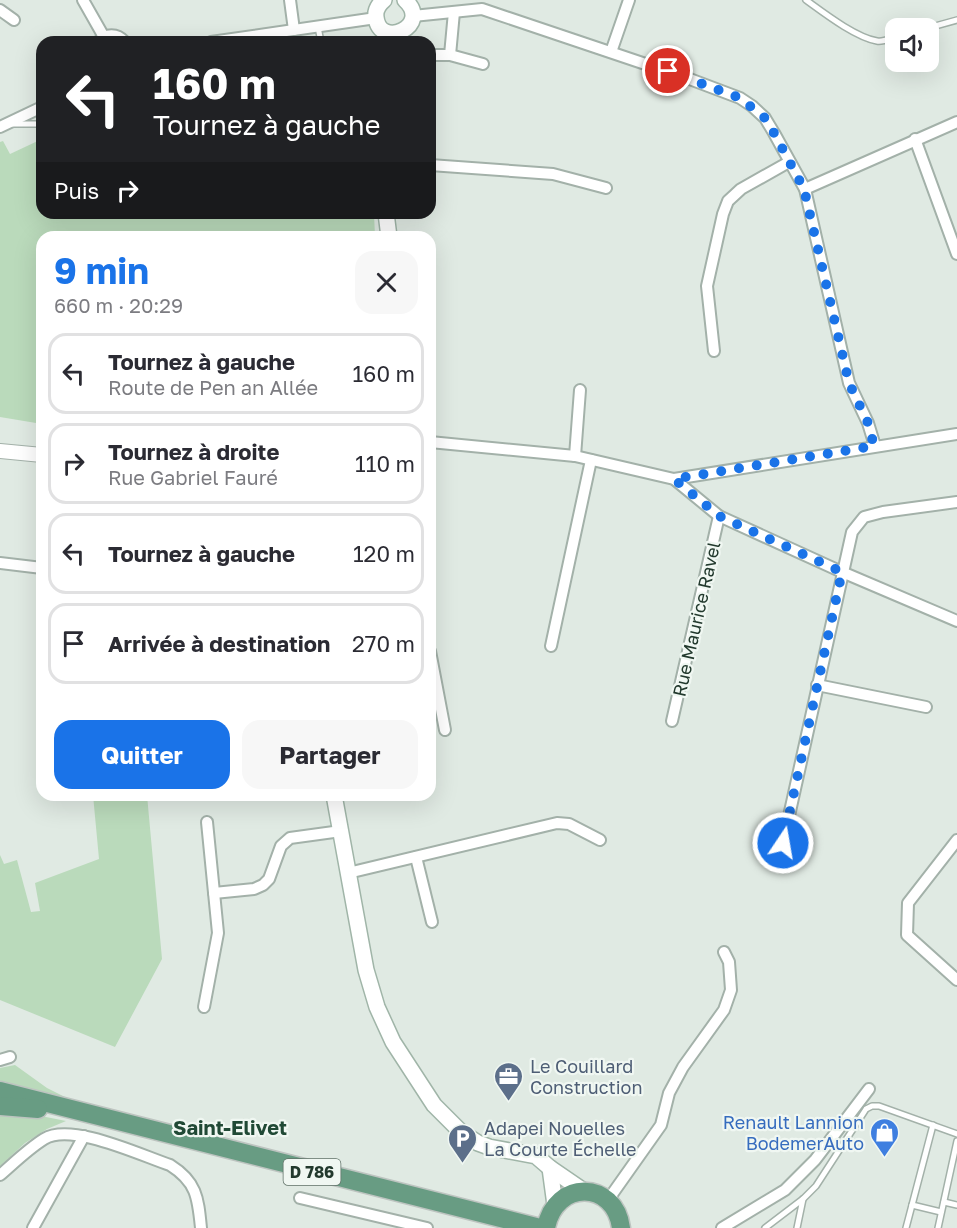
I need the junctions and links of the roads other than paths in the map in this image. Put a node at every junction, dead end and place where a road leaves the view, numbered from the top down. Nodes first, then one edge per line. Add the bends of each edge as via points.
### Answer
1 (7, 0) edge
2 (82, 0) edge
3 (290, 0) edge
4 (384, 0) edge
5 (405, 0) edge
6 (629, 0) edge
7 (806, 0) edge
8 (483, 5) edge
9 (0, 10) edge
10 (454, 12) junction
11 (413, 16) junction
12 (376, 18) junction
13 (14, 20) dead end
14 (957, 20) edge
15 (939, 25) edge
16 (318, 27) junction
17 (294, 30) junction
18 (100, 36) edge
19 (252, 36) edge
20 (320, 36) edge
21 (391, 36) edge
22 (397, 36) edge
23 (885, 40) edge
24 (611, 52) junction
25 (436, 55) edge
26 (450, 55) junction
27 (483, 64) dead end
28 (36, 110) edge
29 (957, 122) edge
30 (36, 123) edge
31 (4, 125) edge
32 (915, 139) junction
33 (789, 162) junction
34 (436, 165) edge
35 (606, 188) dead end
36 (804, 189) junction
37 (956, 248) edge
38 (714, 351) dead end
39 (580, 390) dead end
40 (957, 434) edge
41 (436, 443) edge
42 (874, 446) junction
43 (0, 451) edge
44 (36, 454) edge
45 (575, 456) junction
46 (591, 460) junction
47 (674, 479) junction
48 (957, 502) edge
49 (719, 516) junction
50 (0, 563) edge
51 (36, 567) edge
52 (842, 572) junction
53 (957, 621) edge
54 (551, 646) dead end
55 (436, 683) edge
56 (817, 685) junction
57 (926, 707) dead end
58 (672, 721) dead end
59 (445, 730) dead end
60 (335, 801) edge
61 (207, 822) dead end
62 (340, 831) junction
63 (600, 840) dead end
64 (957, 840) edge
65 (783, 843) dead end
66 (416, 857) junction
67 (348, 873) junction
68 (214, 892) junction
69 (432, 922) dead end
70 (724, 952) dead end
71 (957, 980) edge
72 (204, 1007) dead end
73 (869, 1089) dead end
74 (0, 1091) edge
75 (0, 1106) edge
76 (85, 1114) junction
77 (933, 1125) junction
78 (957, 1134) edge
79 (84, 1136) junction
80 (957, 1141) edge
81 (550, 1168) junction
82 (0, 1175) edge
83 (585, 1192) junction
84 (300, 1198) dead end
85 (803, 1199) junction
86 (608, 1200) junction
87 (944, 1202) junction
88 (555, 1205) junction
89 (912, 1205) junction
90 (957, 1205) edge
91 (941, 1212) junction
92 (33, 1228) edge
93 (201, 1228) edge
94 (427, 1228) edge
95 (540, 1228) edge
96 (546, 1228) edge
97 (621, 1228) edge
98 (722, 1228) edge
99 (765, 1228) edge
100 (796, 1228) edge
101 (906, 1228) edge
102 (938, 1228) edge

1 - 9 street
2 - 18 street
3 - 17 street
4 - 12 main road via 377,7
5 - 11 main road
6 - 24 street
7 - 23 lane via 842,26 873,40
8 - 10 street
8 - 24 street
9 - 13 street
10 - 11 street
10 - 26 street
11 - 22 main road
12 - 16 street
12 - 21 main road
14 - 15 lane
16 - 17 street
16 - 20 lane
17 - 19 street
24 - 33 street via 740,98 765,118
25 - 26 street
26 - 27 street
28 - 31 street
29 - 32 street
30 - 31 lane
32 - 36 street
32 - 37 street
33 - 36 street
33 - 38 street via 741,189 728,201 707,286
34 - 35 street via 553,174
36 - 42 street via 849,383
39 - 45 street
40 - 42 street
41 - 45 street
42 - 47 street
43 - 44 street
45 - 46 street
46 - 47 street
46 - 54 street
47 - 49 street
48 - 52 street via 864,518 852,532
49 - 52 street
49 - 58 street, Rue Maurice Ravel
50 - 51 street
52 - 53 street
52 - 56 street
55 - 59 street
56 - 57 street
56 - 65 street
60 - 62 main road
61 - 68 street
62 - 67 main road
62 - 68 street via 290,838 281,846 263,885
63 - 66 street via 569,824 557,823
64 - 71 street via 908,903 907,935
66 - 67 street
66 - 69 street
67 - 81 main road via 377,1007 422,1089 454,1127 469,1138 489,1147 531,1154
68 - 72 street via 218,933
70 - 86 street via 729,962 731,990 724,1010 683,1067 669,1094 661,1125
73 - 98 street via 815,1160 785,1190
74 - 76 main road, D 786
75 - 76 main road, D 786
76 - 95 main road, D 786
77 - 78 lane
77 - 85 lane via 879,1106 866,1109 816,1186
77 - 89 lane
79 - 82 street via 63,1133 44,1139
79 - 92 street
79 - 93 street via 170,1165 180,1172 197,1194
80 - 87 lane
81 - 83 main road
81 - 88 main road
83 - 86 main road
83 - 88 main road via 568,1195
84 - 94 street
85 - 99 lane
85 - 100 lane
86 - 97 main road via 619,1216
87 - 90 lane
87 - 91 lane
88 - 96 main road
89 - 91 lane
89 - 101 lane
91 - 102 lane

